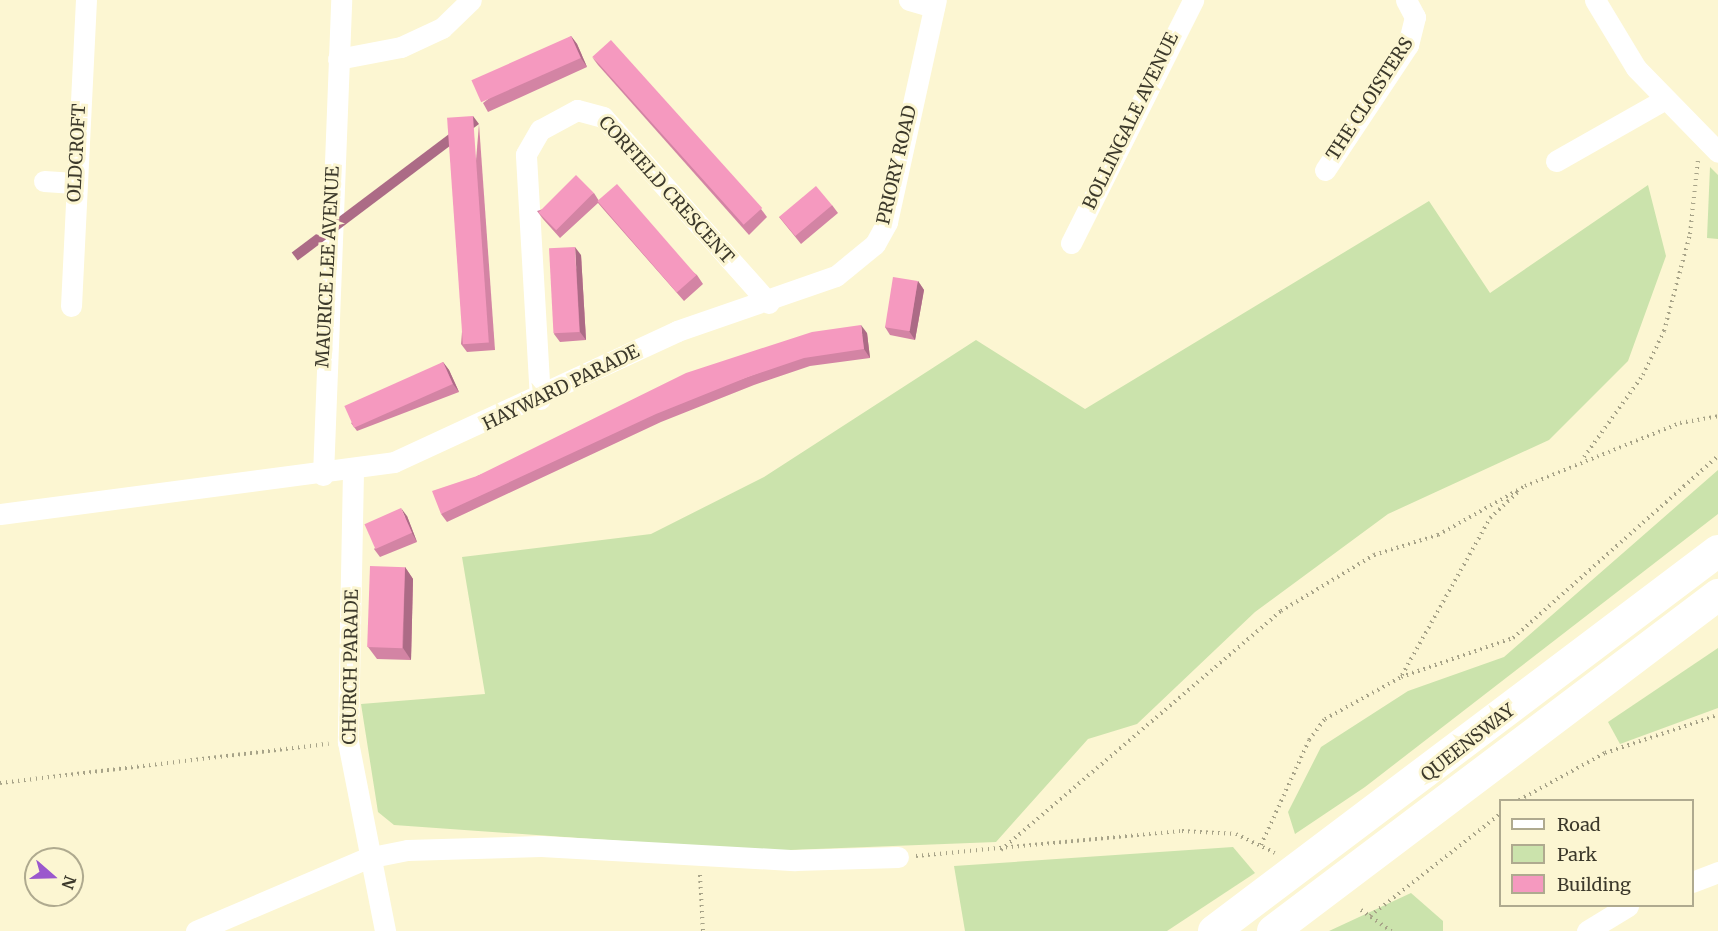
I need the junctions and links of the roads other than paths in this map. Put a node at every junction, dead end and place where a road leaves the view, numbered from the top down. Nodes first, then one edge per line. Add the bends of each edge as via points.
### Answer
1 (86, 0) edge
2 (341, 0) edge
3 (471, 0) edge
4 (909, 0) edge
5 (1193, 0) edge
6 (1406, 0) edge
7 (1595, 0) edge
8 (935, 3) edge
9 (338, 59) junction
10 (1665, 99) junction
11 (1718, 152) edge
12 (1556, 161) dead end
13 (1325, 170) dead end
14 (44, 181) dead end
15 (74, 183) junction
16 (1071, 243) dead end
17 (769, 303) junction
18 (71, 306) dead end
19 (540, 399) junction
20 (352, 471) junction
21 (323, 475) junction
22 (0, 514) edge
23 (1718, 551) edge
24 (1718, 595) edge
25 (898, 857) road end
26 (367, 858) junction
27 (1718, 872) edge
28 (1694, 881) edge
29 (1626, 907) edge
30 (196, 931) edge
31 (385, 931) edge
32 (1214, 931) edge
33 (1273, 931) edge
34 (1587, 931) edge

1 - 15 street, OLDCROFT
2 - 9 street
3 - 9 street via 442,28 401,47
4 - 8 street
5 - 16 street, BOLLINGALE AVENUE
6 - 13 street, THE CLOISTERS via 1414,28
7 - 10 street via 1615,39
8 - 17 street, PRIORY ROAD via 887,222 875,244 836,276
9 - 21 street, MAURICE LEE AVENUE
10 - 11 street
10 - 12 street
14 - 15 street
15 - 18 street, OLDCROFT
17 - 19 street, HAYWARD PARADE via 677,332
17 - 19 street, CORFIELD CRESCENT via 603,117 577,110 540,129 526,154
19 - 20 street, HAYWARD PARADE via 436,447
20 - 21 street, HAYWARD PARADE
20 - 26 street, CHURCH PARADE via 348,742
21 - 22 street
23 - 32 highway, QUEENSWAY via 1420,781
24 - 33 highway, QUEENSWAY
25 - 26 street via 699,856 541,846 407,850
26 - 30 street
26 - 31 street, CHURCH PARADE
27 - 28 street
29 - 34 street

